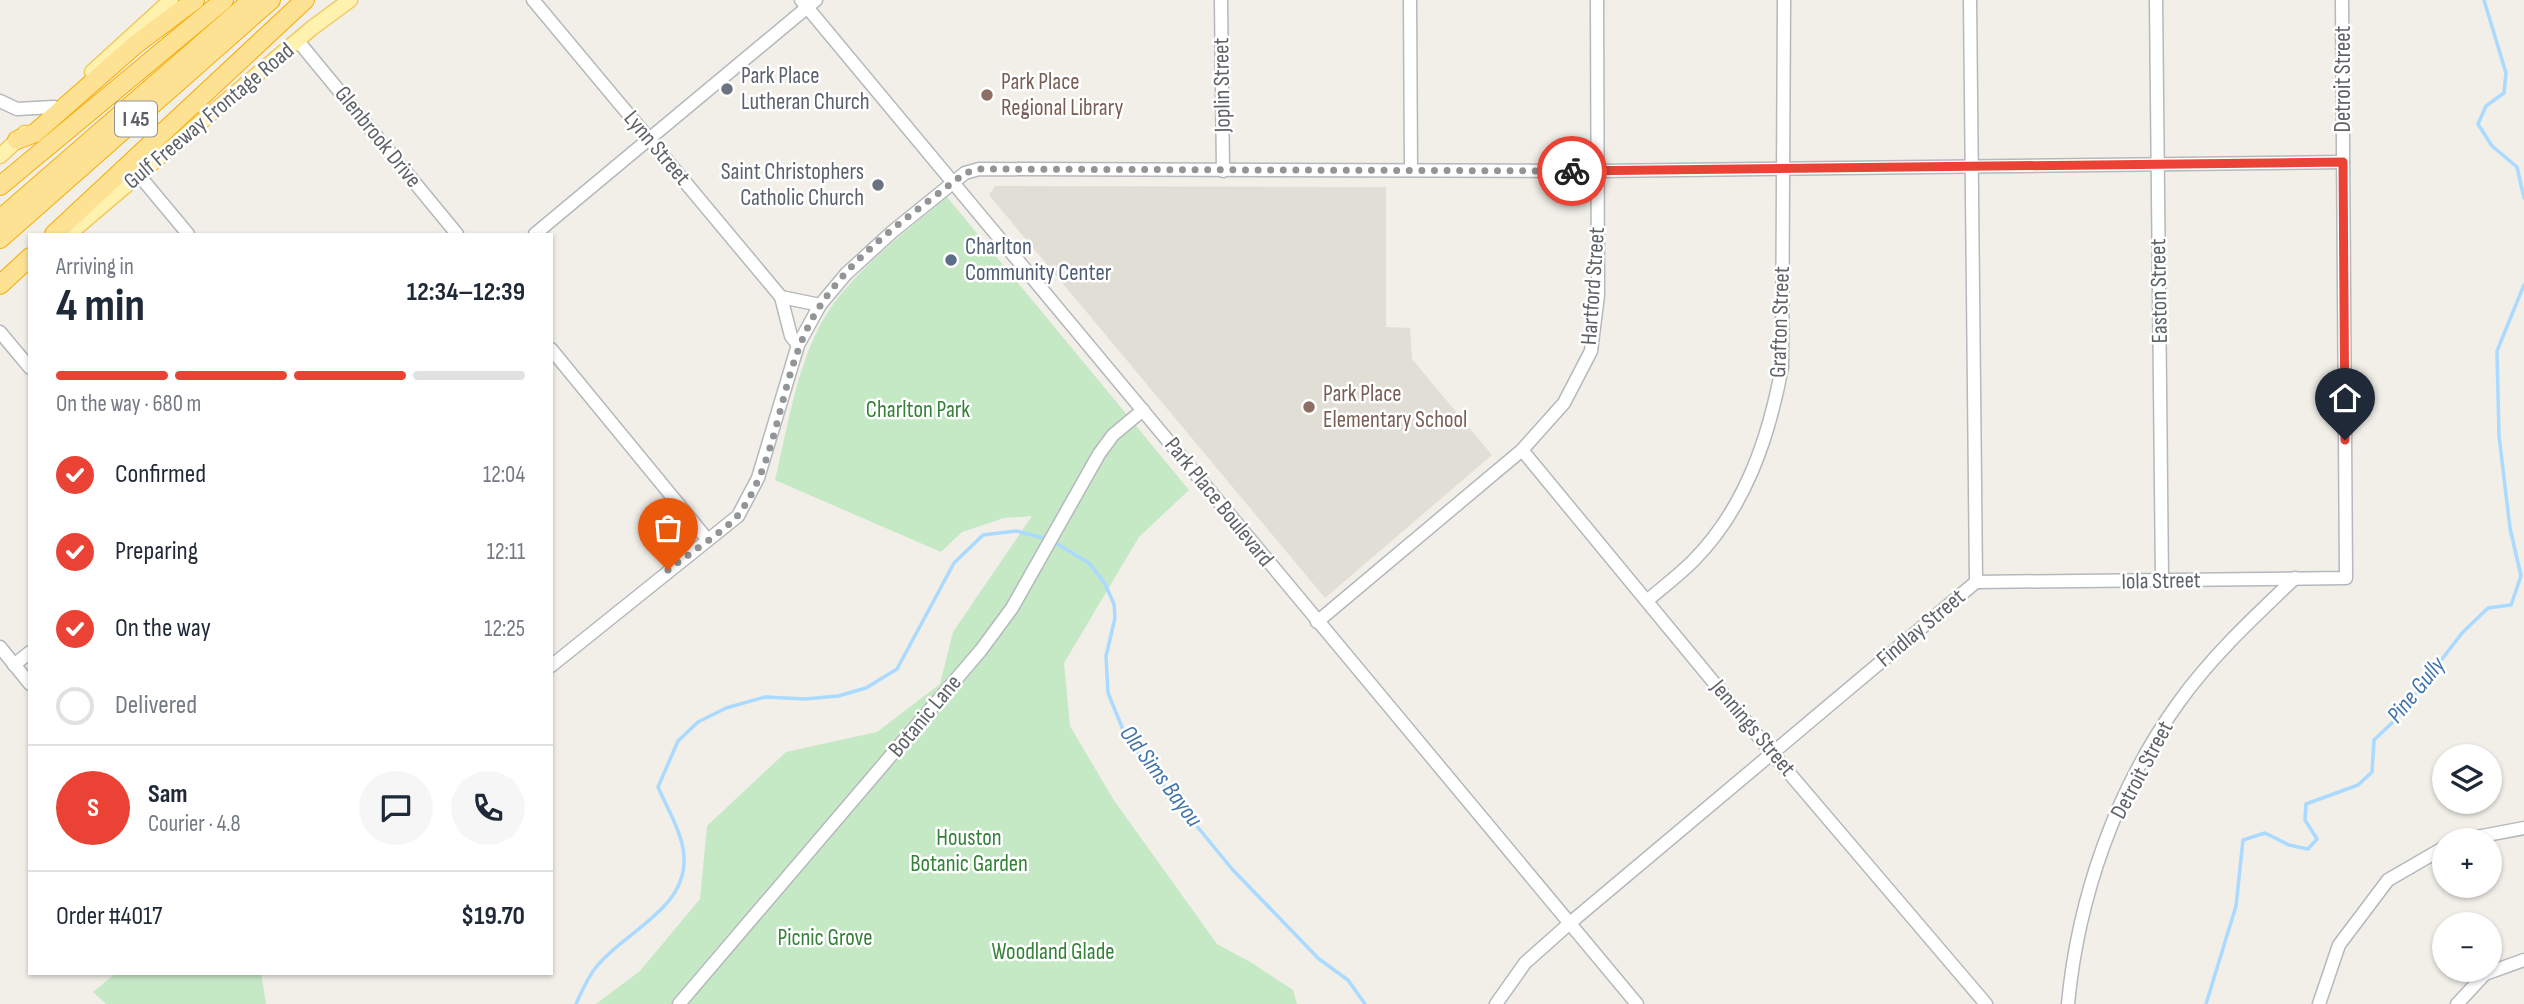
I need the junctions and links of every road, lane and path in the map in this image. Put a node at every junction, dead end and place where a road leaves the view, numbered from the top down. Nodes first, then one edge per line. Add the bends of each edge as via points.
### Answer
1 (171, 0) edge
2 (194, 0) edge
3 (224, 0) edge
4 (252, 0) edge
5 (271, 0) edge
6 (305, 0) edge
7 (351, 0) edge
8 (533, 0) edge
9 (1221, 0) edge
10 (1410, 0) edge
11 (1597, 0) edge
12 (1784, 0) edge
13 (1970, 0) edge
14 (2157, 0) edge
15 (2342, 0) edge
16 (808, 2) edge
17 (298, 41) junction
18 (0, 101) edge
19 (54, 107) junction
20 (17, 140) junction
21 (650, 140) junction
22 (0, 156) edge
23 (2343, 162) junction
24 (2158, 166) junction
25 (1785, 169) junction
26 (1972, 169) junction
27 (1411, 170) junction
28 (1223, 171) junction
29 (1598, 171) junction
30 (138, 174) junction
31 (955, 181) junction
32 (0, 186) edge
33 (0, 219) edge
34 (55, 233) edge
35 (70, 233) edge
36 (187, 233) edge
37 (456, 233) edge
38 (536, 233) edge
39 (0, 239) edge
40 (28, 259) edge
41 (28, 271) edge
42 (0, 285) edge
43 (0, 294) edge
44 (781, 297) junction
45 (820, 305) junction
46 (0, 332) edge
47 (798, 345) junction
48 (553, 351) edge
49 (28, 366) edge
50 (1143, 410) junction
51 (1522, 450) junction
52 (707, 539) junction
53 (2295, 578) junction
54 (2346, 578) joint
55 (2162, 581) junction
56 (1976, 582) junction
57 (1648, 600) junction
58 (1317, 622) junction
59 (0, 646) edge
60 (28, 654) edge
61 (553, 664) edge
62 (14, 665) junction
63 (28, 682) edge
64 (1772, 753) junction
65 (2524, 828) edge
66 (2502, 832) edge
67 (2432, 855) edge
68 (1570, 923) junction
69 (2524, 960) edge
70 (679, 1004) edge
71 (1496, 1004) edge
72 (1637, 1004) edge
73 (1986, 1004) edge
74 (2068, 1004) edge
75 (2319, 1004) edge
76 (2457, 1004) edge

1 - 19 main road
2 - 20 highway via 34,132
3 - 32 highway, I 45
4 - 33 highway, I 45
5 - 39 highway, I 45
6 - 34 highway
7 - 17 main road, Gulf Freeway Frontage Road
8 - 21 street, Lynn Street
9 - 28 street, Joplin Street
10 - 27 street
11 - 29 street, Hartford Street
12 - 25 street, Grafton Street
13 - 26 street, Findlay Street
14 - 24 street, Easton Street
15 - 23 street, Detroit Street
16 - 21 street
16 - 31 street, Park Place Boulevard
17 - 30 main road, Gulf Freeway Frontage Road
17 - 37 street, Glenbrook Drive
18 - 19 street via 17,109
19 - 20 main road
20 - 22 main road
21 - 38 street
21 - 44 street, Lynn Street
23 - 24 street
23 - 54 street, Detroit Street
24 - 26 street
24 - 55 street, Easton Street
25 - 26 street
25 - 29 street
25 - 57 street, Grafton Street via 1782,366 1760,455 1728,517 1694,560
26 - 56 street, Findlay Street
27 - 28 street
27 - 29 street
28 - 31 street via 979,169
29 - 51 street, Hartford Street via 1598,295 1591,351 1564,403
30 - 35 main road, Gulf Freeway Frontage Road
30 - 36 street
31 - 45 street via 881,241
31 - 50 street, Park Place Boulevard
40 - 42 highway
41 - 43 main road
44 - 45 street
44 - 47 street, Lynn Street via 791,336
45 - 47 street
46 - 49 street
47 - 52 street via 758,478 738,516
48 - 52 street
50 - 58 street, Park Place Boulevard
50 - 70 street, Botanic Lane via 1112,435 1012,608 981,650
51 - 57 street, Jennings Street
51 - 58 street, Hartford Street
52 - 61 street
53 - 54 street, Iola Street
53 - 55 street, Iola Street
53 - 74 street, Detroit Street via 2216,656 2179,702 2136,774 2088,895
55 - 56 street, Iola Street
56 - 64 street, Findlay Street
57 - 64 street, Jennings Street
58 - 68 street, Park Place Boulevard
59 - 62 street
60 - 62 street
62 - 63 street
64 - 68 street, Findlay Street
64 - 73 street, Jennings Street
65 - 66 street
67 - 75 street via 2388,880 2339,945
68 - 71 street, Findlay Street via 1525,963
68 - 72 street, Park Place Boulevard
69 - 76 street via 2485,974

